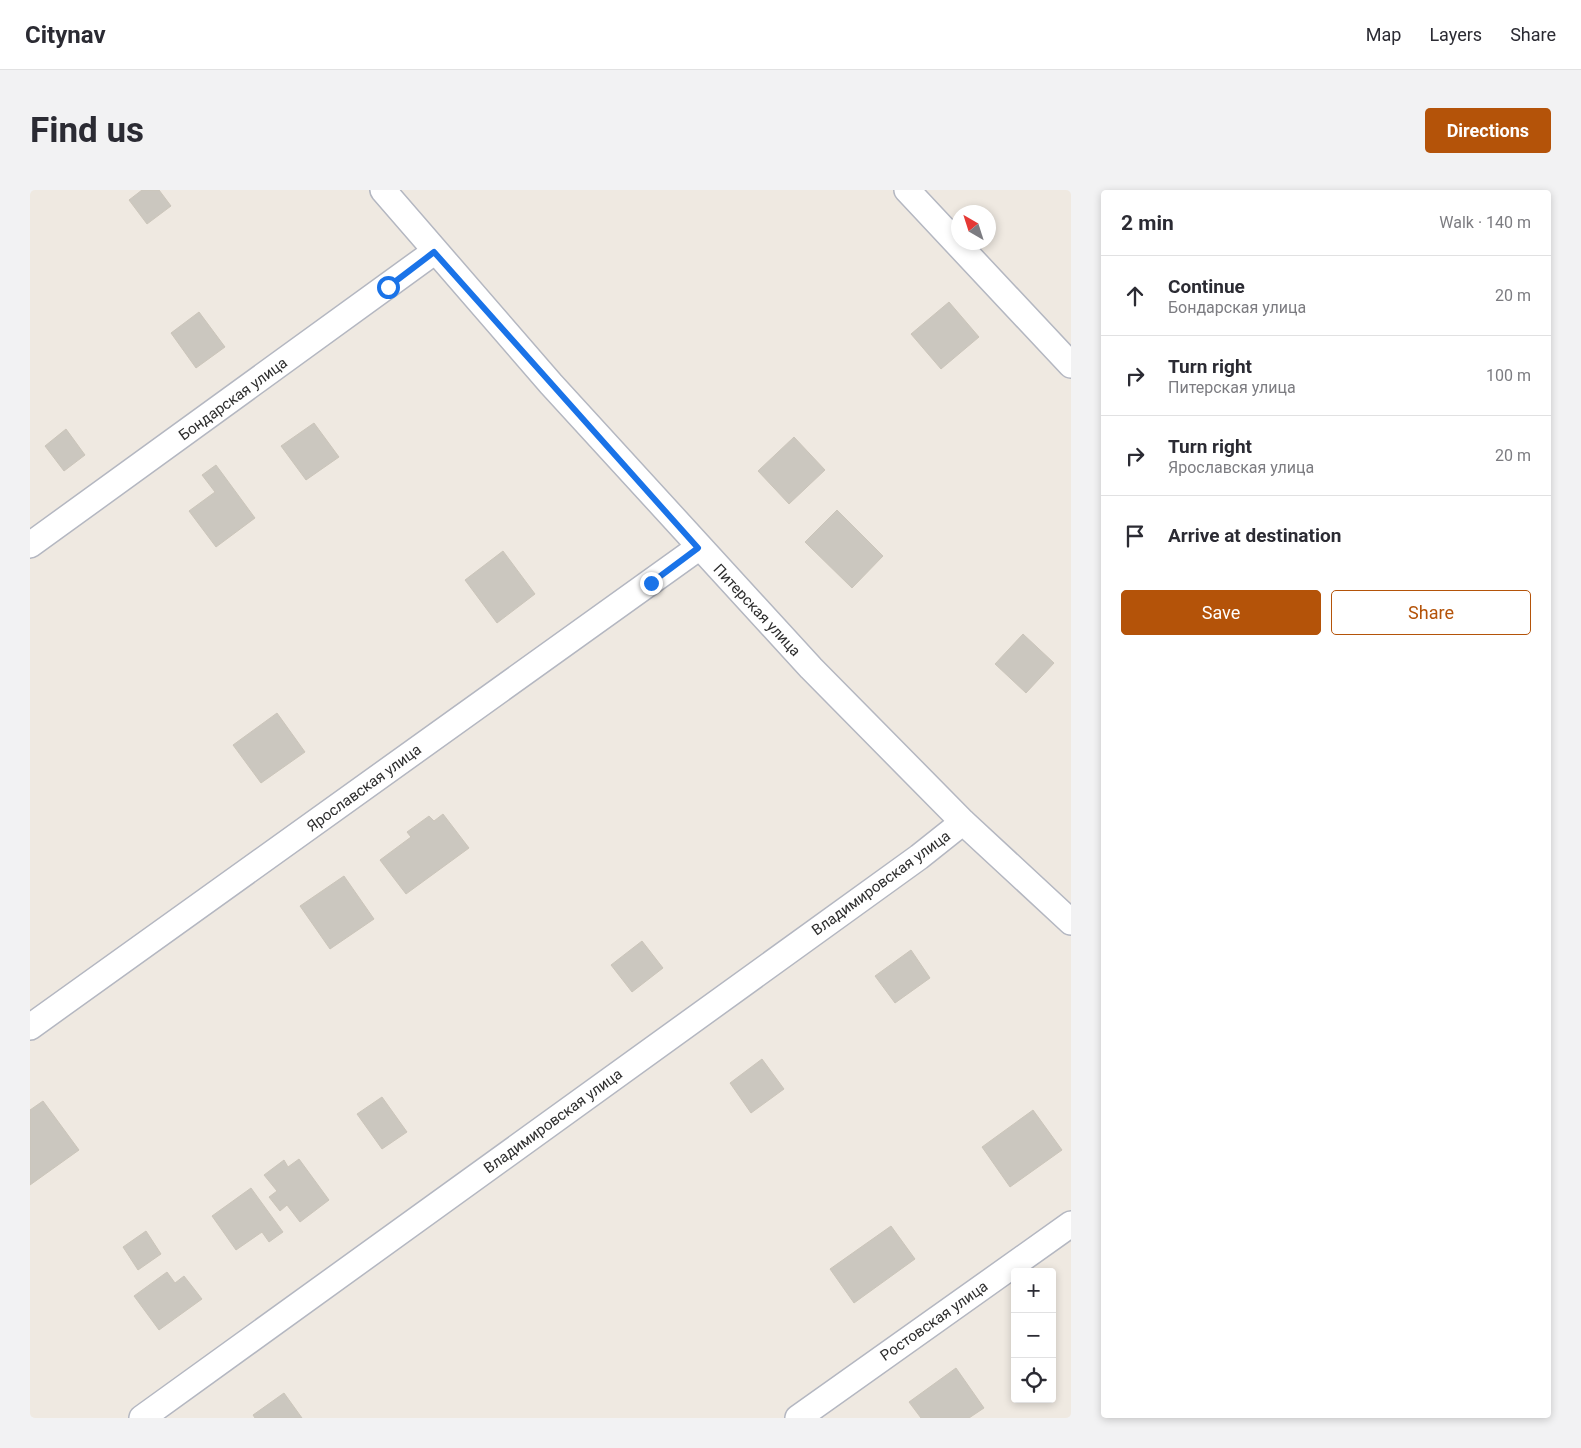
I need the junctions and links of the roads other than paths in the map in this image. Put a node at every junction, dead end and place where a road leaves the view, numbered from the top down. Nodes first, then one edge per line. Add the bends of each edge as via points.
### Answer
1 (383, 190) edge
2 (907, 190) edge
3 (434, 252) junction
4 (1071, 365) edge
5 (30, 544) edge
6 (698, 548) junction
7 (963, 822) junction
8 (1071, 922) edge
9 (30, 1027) edge
10 (1071, 1224) edge
11 (142, 1418) edge
12 (798, 1418) edge

1 - 3 street, Питерская улица
2 - 4 street
3 - 5 street, Бондарская улица
3 - 6 street, Питерская улица
6 - 7 street, Питерская улица
6 - 9 street, Ярославская улица
7 - 8 street, Питерская улица
7 - 11 street, Владимировская улица
10 - 12 street, Ростовская улица

